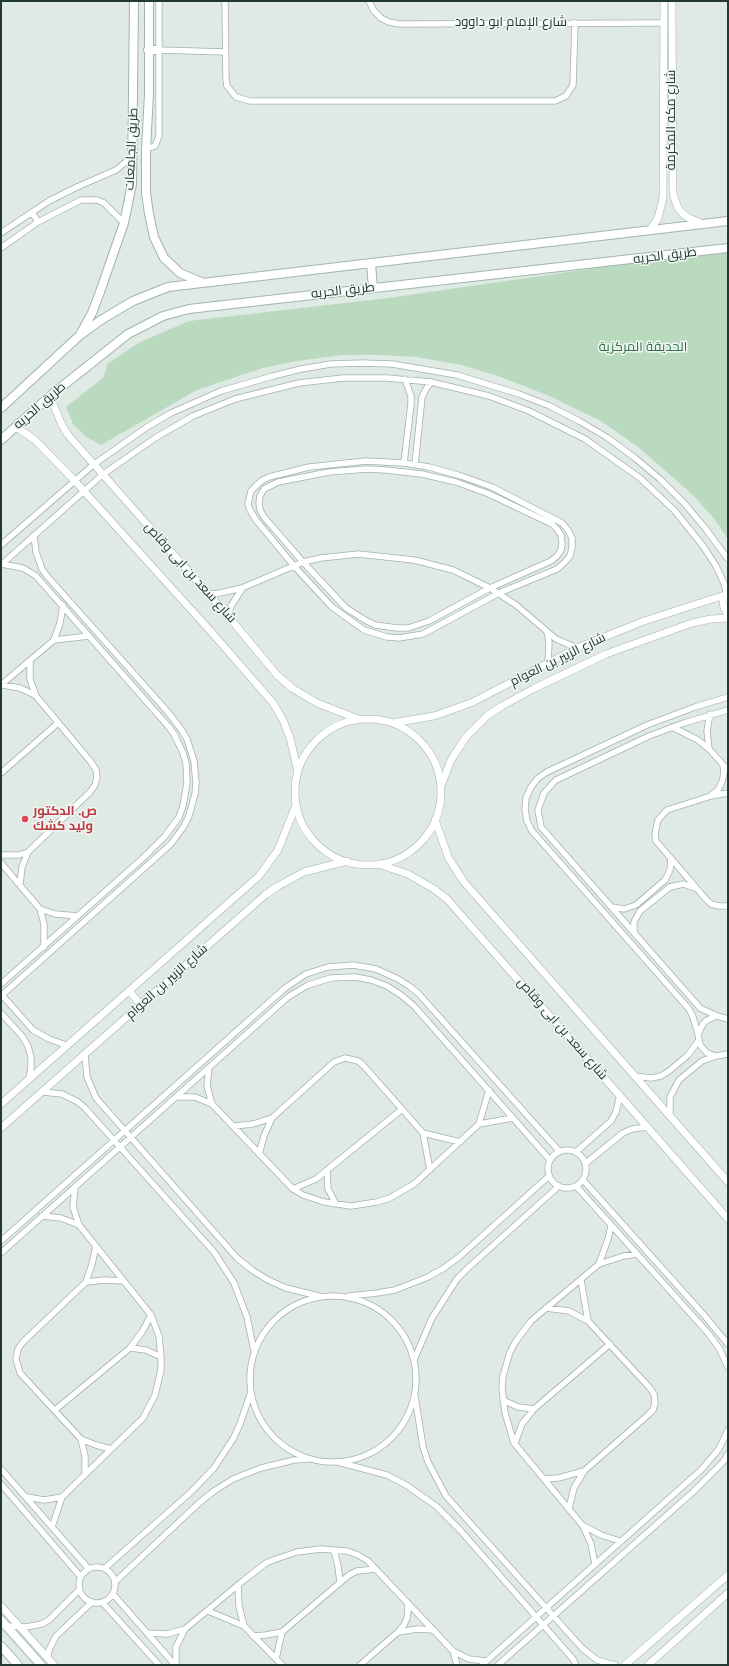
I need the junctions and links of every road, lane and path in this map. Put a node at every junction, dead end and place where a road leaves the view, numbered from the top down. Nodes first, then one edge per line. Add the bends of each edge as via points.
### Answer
1 (134, 1) edge
2 (149, 1) edge
3 (159, 1) edge
4 (225, 1) edge
5 (369, 1) edge
6 (664, 1) edge
7 (672, 1) edge
8 (576, 23) junction
9 (664, 23) junction
10 (148, 50) junction
11 (159, 50) junction
12 (225, 52) junction
13 (146, 148) junction
14 (133, 152) junction
15 (663, 159) junction
16 (672, 159) junction
17 (32, 212) junction
18 (728, 221) edge
19 (38, 222) junction
20 (124, 223) junction
21 (703, 224) junction
22 (650, 230) junction
23 (1, 232) edge
24 (1, 248) edge
25 (728, 248) edge
26 (371, 263) junction
27 (202, 282) junction
28 (373, 288) junction
29 (79, 336) junction
30 (405, 379) junction
31 (431, 382) junction
32 (50, 396) junction
33 (1, 408) edge
34 (16, 427) junction
35 (1, 440) edge
36 (404, 463) junction
37 (93, 465) junction
38 (415, 465) junction
39 (309, 467) junction
40 (102, 475) junction
41 (310, 476) junction
42 (74, 480) junction
43 (492, 487) junction
44 (83, 491) junction
45 (489, 494) junction
46 (34, 535) junction
47 (1, 545) edge
48 (728, 559) edge
49 (303, 562) junction
50 (1, 564) edge
51 (294, 566) junction
52 (242, 588) junction
53 (490, 588) junction
54 (726, 592) edge
55 (499, 593) junction
56 (208, 594) junction
57 (63, 605) junction
58 (728, 615) edge
59 (228, 616) junction
60 (728, 618) edge
61 (546, 632) junction
62 (89, 636) junction
63 (54, 640) junction
64 (577, 648) junction
65 (117, 655) junction
66 (111, 660) junction
67 (30, 661) junction
68 (548, 663) junction
69 (1, 685) edge
70 (36, 696) junction
71 (728, 698) edge
72 (728, 710) edge
73 (710, 714) junction
74 (358, 719) junction
75 (58, 723) junction
76 (392, 723) junction
77 (672, 727) junction
78 (709, 749) junction
79 (723, 764) junction
80 (728, 770) edge
81 (298, 772) junction
82 (1, 773) edge
83 (441, 787) junction
84 (728, 793) edge
85 (711, 796) junction
86 (296, 805) junction
87 (435, 820) junction
88 (28, 852) junction
89 (1, 855) edge
90 (671, 859) junction
91 (347, 861) junction
92 (1, 863) edge
93 (378, 864) junction
94 (577, 868) junction
95 (570, 874) junction
96 (20, 884) junction
97 (696, 888) junction
98 (649, 893) junction
99 (655, 899) junction
100 (728, 906) edge
101 (611, 907) junction
102 (40, 909) junction
103 (78, 916) junction
104 (634, 934) junction
105 (44, 947) junction
106 (1, 984) edge
107 (129, 991) junction
108 (1, 995) edge
109 (140, 1005) junction
110 (1, 1013) edge
111 (724, 1017) edge
112 (698, 1037) junction
113 (66, 1045) junction
114 (728, 1054) edge
115 (85, 1055) junction
116 (718, 1056) junction
117 (728, 1060) edge
118 (210, 1068) junction
119 (633, 1075) junction
120 (29, 1078) junction
121 (489, 1090) junction
122 (43, 1092) junction
123 (620, 1095) junction
124 (176, 1097) junction
125 (1, 1104) edge
126 (212, 1104) junction
127 (401, 1110) junction
128 (670, 1117) junction
129 (272, 1118) junction
130 (513, 1118) junction
131 (479, 1124) junction
132 (234, 1126) junction
133 (647, 1127) junction
134 (1, 1128) edge
135 (124, 1131) junction
136 (423, 1133) junction
137 (130, 1138) junction
138 (114, 1141) junction
139 (460, 1142) junction
140 (120, 1148) junction
141 (559, 1151) junction
142 (576, 1152) junction
143 (258, 1154) junction
144 (550, 1160) junction
145 (586, 1163) junction
146 (430, 1170) junction
147 (327, 1171) junction
148 (549, 1176) junction
149 (583, 1180) junction
150 (728, 1182) edge
151 (559, 1186) junction
152 (576, 1186) junction
153 (75, 1187) junction
154 (293, 1189) junction
155 (336, 1204) junction
156 (42, 1216) junction
157 (728, 1219) edge
158 (79, 1225) junction
159 (611, 1226) junction
160 (1, 1241) edge
161 (96, 1246) junction
162 (1, 1253) edge
163 (637, 1254) junction
164 (600, 1264) junction
165 (581, 1280) junction
166 (123, 1281) junction
167 (86, 1282) junction
168 (324, 1296) junction
169 (341, 1296) junction
170 (546, 1308) junction
171 (151, 1315) junction
172 (588, 1321) junction
173 (610, 1344) junction
174 (728, 1344) edge
175 (130, 1348) junction
176 (254, 1351) junction
177 (161, 1357) junction
178 (414, 1361) junction
179 (728, 1367) edge
180 (251, 1392) junction
181 (415, 1394) junction
182 (503, 1400) junction
183 (534, 1409) junction
184 (55, 1410) junction
185 (728, 1430) edge
186 (81, 1438) junction
187 (514, 1443) junction
188 (111, 1449) junction
189 (728, 1454) edge
190 (311, 1459) junction
191 (338, 1462) junction
192 (1, 1469) edge
193 (584, 1471) junction
194 (85, 1474) junction
195 (544, 1479) junction
196 (1, 1484) edge
197 (26, 1497) junction
198 (62, 1497) junction
199 (569, 1508) junction
200 (583, 1526) junction
201 (52, 1527) junction
202 (620, 1541) junction
203 (334, 1550) junction
204 (595, 1564) junction
205 (88, 1568) junction
206 (104, 1568) junction
207 (376, 1569) junction
208 (728, 1575) edge
209 (80, 1576) junction
210 (115, 1582) junction
211 (340, 1583) junction
212 (238, 1586) junction
213 (79, 1590) junction
214 (728, 1593) edge
215 (113, 1594) junction
216 (407, 1601) junction
217 (92, 1602) junction
218 (102, 1602) junction
219 (1, 1606) edge
220 (546, 1608) junction
221 (208, 1611) junction
222 (553, 1616) junction
223 (536, 1617) junction
224 (4, 1623) edge
225 (543, 1625) junction
226 (18, 1626) junction
227 (244, 1626) junction
228 (185, 1629) junction
229 (434, 1630) junction
230 (282, 1632) junction
231 (398, 1632) junction
232 (147, 1634) junction
233 (253, 1636) junction
234 (1, 1646) edge
235 (453, 1651) junction
236 (48, 1658) junction
237 (276, 1659) junction
238 (484, 1663) edge
239 (18, 1665) edge
240 (41, 1665) edge
241 (54, 1665) edge
242 (159, 1665) edge
243 (175, 1665) edge
244 (282, 1665) edge
245 (360, 1665) edge
246 (457, 1665) edge
247 (498, 1665) edge
248 (576, 1665) edge
249 (615, 1665) edge
250 (621, 1665) edge
251 (626, 1665) edge
252 (648, 1665) edge

1 - 14 main road, طريق الجامعات
2 - 10 main road, طريق الجامعات
3 - 11 street
4 - 12 street
5 - 8 street, شارع الإمام ابو داوود via 381,18 399,24
6 - 9 street, شارع مكه المكرمة
7 - 16 street, شارع مكه المكرمة
8 - 9 street, شارع الإمام ابو داوود
8 - 12 street via 573,85 566,96 554,102 250,101 236,97 227,86
9 - 15 street, شارع مكه المكرمة
10 - 11 main road
10 - 13 main road, طريق الجامعات
11 - 12 street
11 - 13 street via 158,140 156,146
13 - 14 main road
13 - 27 main road, طريق الجامعات via 146,193 154,237 159,249 172,267
14 - 17 street via 116,170 77,187
14 - 20 main road, طريق الجامعات via 132,184
15 - 16 street
15 - 22 street, شارع مكه المكرمة via 663,205
16 - 21 street, شارع مكه المكرمة via 672,194 675,201 683,214
17 - 19 street
17 - 23 street
18 - 21 main road, طريق الحريه
19 - 20 street via 73,203 89,199 104,203
19 - 24 street
20 - 29 main road, طريق الجامعات via 97,299
21 - 22 main road, طريق الحريه
22 - 26 main road, طريق الحريه
25 - 28 main road, طريق الحريه
26 - 27 main road, طريق الحريه
26 - 28 main road
27 - 29 main road, طريق الحريه via 168,287 144,296 117,310
28 - 32 main road, طريق الحريه via 202,306 170,314 128,334
29 - 33 main road, طريق الحريه
30 - 31 street
30 - 36 street via 411,404
30 - 40 street via 365,377 321,380 235,399 174,426
31 - 38 street via 422,397
31 - 54 street via 489,396 529,411 585,440 622,464 658,494 689,528 721,574
32 - 34 main road, طريق الحريه
32 - 37 street, شارع سعد بن ابى وقاص via 68,435
34 - 35 main road, طريق الحريه
34 - 42 street, شارع سعد بن ابى وقاص via 34,440
36 - 38 street
36 - 39 street via 366,461
37 - 40 street, شارع سعد بن ابى وقاص
37 - 42 street
37 - 48 street via 171,413 247,383 331,364 392,364 425,368 488,383 519,394 550,406 608,438 640,462 684,502
38 - 43 street via 456,474
39 - 41 street
39 - 51 street via 270,477 254,487 249,496 250,510 256,520
40 - 44 street
40 - 56 street, شارع سعد بن ابى وقاص
41 - 45 street via 348,470 386,470 439,478
41 - 49 street via 270,485 264,489 259,503 264,517
42 - 44 street, شارع سعد بن ابى وقاص
42 - 47 street
43 - 45 street
43 - 55 street via 562,523 572,538 570,556 564,564
44 - 46 street
44 - 81 street, شارع سعد بن ابى وقاص via 273,703 290,738
45 - 53 street via 552,524 561,536 562,543 561,550 551,561
46 - 50 street
46 - 65 street via 38,561 47,576
49 - 51 street
49 - 53 street via 358,554 414,560 453,570
49 - 53 street via 350,611 364,620 386,627 408,628 429,621
50 - 57 street via 15,565 30,571
51 - 52 street
51 - 55 street via 332,607 353,624 387,637 423,634
52 - 56 street
52 - 59 street
53 - 55 street
54 - 58 street via 724,608
54 - 64 street, شارع الزبير بن العوام
55 - 61 street
56 - 59 street, شارع سعد بن ابى وقاص
57 - 62 street
57 - 63 street
59 - 74 street, شارع سعد بن ابى وقاص via 277,675 292,688 317,703
60 - 83 street, شارع الزبير بن العوام via 692,623 606,654 502,706 488,715 466,736 451,760
61 - 64 street
61 - 68 street via 549,642
62 - 63 street
62 - 66 street
63 - 67 street
64 - 68 street, شارع الزبير بن العوام
65 - 66 street
65 - 108 street via 167,711 187,739 196,772 191,810 184,826 171,844
66 - 103 street via 174,734 186,763 188,783 179,817 165,836
67 - 69 street
67 - 70 street via 30,679
68 - 76 street, شارع الزبير بن العوام via 454,710
69 - 70 street via 20,688
70 - 75 street
71 - 95 street via 647,724 538,778 526,798 527,821 532,831
72 - 73 street
73 - 77 street
73 - 78 street via 706,731
74 - 76 street
74 - 81 street via 342,723 327,731 310,747
75 - 82 street
75 - 88 street via 91,762 97,778 90,792
76 - 83 street via 407,730 430,754
77 - 78 street via 698,740
77 - 94 street via 556,780 544,792 538,810 540,827
78 - 79 street
79 - 80 street
79 - 85 street via 722,782
81 - 86 street via 295,788
83 - 87 street via 440,804
84 - 85 street
85 - 90 street via 667,810 658,820 655,827 656,841
86 - 91 street via 301,820 314,840 332,855
86 - 107 street, شارع الزبير بن العوام via 278,850 259,876
87 - 93 street via 412,850
87 - 119 street, شارع سعد بن ابى وقاص via 444,846 464,882
88 - 89 street via 15,856
88 - 96 street via 22,867
90 - 97 street
90 - 98 street via 670,870 665,880
91 - 93 street
91 - 109 street, شارع الزبير بن العوام via 304,872 265,895
92 - 96 street
93 - 123 street, شارع سعد بن ابى وقاص via 408,874 447,899
94 - 95 street
94 - 101 street
95 - 112 street via 689,1009
96 - 102 street
97 - 99 street via 677,884 670,886
97 - 100 street via 711,904
98 - 99 street
98 - 101 street via 630,908
99 - 104 street via 636,916
101 - 104 street
102 - 103 street via 55,914
102 - 105 street via 44,924
103 - 105 street
104 - 111 street via 700,1008
105 - 106 street
107 - 109 street
107 - 113 street, شارع الزبير بن العوام
108 - 113 street via 33,1030 49,1040
109 - 115 street, شارع الزبير بن العوام
110 - 120 street via 28,1046 31,1062
111 - 112 street via 712,1017 703,1024
112 - 116 street via 703,1049
112 - 119 street via 688,1055 661,1076 652,1078
113 - 120 street, شارع الزبير بن العوام
114 - 116 street
115 - 122 street, شارع الزبير بن العوام
115 - 135 street via 90,1088 102,1107
116 - 117 street
116 - 128 street via 696,1065 679,1080 670,1097
118 - 121 street via 298,990 325,979 355,977 387,986 401,995 414,1006
118 - 124 street
118 - 126 street via 207,1086
119 - 128 street, شارع سعد بن ابى وقاص
120 - 125 street, شارع الزبير بن العوام
121 - 130 street
121 - 131 street
122 - 134 street, شارع الزبير بن العوام
122 - 138 street via 62,1094 78,1102
123 - 133 street, شارع سعد بن ابى وقاص
123 - 142 street via 611,1121
124 - 126 street via 195,1097
124 - 137 street
126 - 132 street
127 - 129 street via 363,1065 345,1058 334,1062
127 - 136 street
127 - 147 street
128 - 150 street, شارع سعد بن ابى وقاص
129 - 132 street
129 - 143 street
130 - 131 street
130 - 144 street
131 - 139 street
132 - 143 street
133 - 145 street via 623,1133
133 - 157 street, شارع سعد بن ابى وقاص
135 - 137 street
135 - 138 street
135 - 141 street via 295,980 317,970 353,965 388,974 418,993
136 - 139 street
136 - 146 street
137 - 140 street
137 - 168 street via 242,1262 268,1280 286,1288
138 - 140 street
138 - 160 street
139 - 146 street
140 - 153 street
140 - 176 street via 214,1252 227,1271 247,1317
141 - 142 street
141 - 144 street
142 - 145 street
143 - 154 street
144 - 148 street
145 - 149 street
146 - 155 street via 414,1184 390,1198 351,1206
147 - 154 street
147 - 155 street via 328,1188
148 - 151 street
148 - 169 street via 444,1268 395,1290
149 - 152 street
149 - 174 street
151 - 152 street
151 - 178 street via 457,1279 432,1318
152 - 159 street
153 - 156 street
153 - 158 street via 73,1207
154 - 155 street via 313,1199
156 - 158 street via 61,1218
156 - 162 street
158 - 161 street
159 - 163 street
159 - 164 street
161 - 166 street
161 - 167 street
163 - 164 street
163 - 179 street via 708,1333
164 - 165 street
165 - 170 street
165 - 172 street
166 - 167 street
166 - 171 street
167 - 184 street via 23,1342 17,1354 20,1373
168 - 169 street
168 - 176 street via 305,1300 284,1312 262,1335
169 - 178 street via 361,1301 380,1311 395,1324 407,1341
170 - 172 street via 568,1311
170 - 182 street via 531,1321 510,1352 504,1376
171 - 175 street
171 - 177 street via 159,1336
172 - 173 street
173 - 183 street
173 - 193 street via 649,1387 654,1394 655,1403 648,1416
175 - 177 street via 146,1350
175 - 184 street
176 - 180 street via 250,1371
177 - 188 street via 159,1383 150,1407 143,1418
178 - 181 street
180 - 190 street via 256,1410 265,1427 288,1449
180 - 206 street via 233,1439 214,1468 192,1492
181 - 191 street via 408,1415 396,1434 380,1448 360,1458
181 - 220 street via 423,1447 446,1496
182 - 183 street via 518,1407
182 - 187 street
183 - 187 street via 522,1424
184 - 186 street
185 - 202 street via 719,1450 701,1470
186 - 188 street
186 - 194 street
187 - 195 street
188 - 194 street
189 - 222 street via 693,1492
190 - 191 street
190 - 210 street via 279,1463 229,1481 199,1503
191 - 223 street via 386,1475 422,1494 451,1520
192 - 197 street
193 - 195 street
193 - 199 street via 574,1488
194 - 198 street
195 - 199 street
196 - 209 street
197 - 198 street via 44,1500
197 - 201 street
198 - 201 street
199 - 200 street
200 - 202 street
200 - 204 street via 591,1544
201 - 205 street
202 - 204 street
203 - 207 street via 358,1555
203 - 211 street
203 - 212 street via 307,1550 276,1559 266,1563
204 - 220 street
205 - 206 street
205 - 209 street
206 - 210 street via 110,1571
207 - 211 street via 357,1571
207 - 216 street
208 - 251 street
209 - 213 street
210 - 215 street
211 - 230 street
212 - 221 street
212 - 227 street
213 - 217 street via 86,1600
213 - 226 street via 49,1620 34,1626
214 - 252 street
215 - 218 street
215 - 232 street
216 - 229 street
216 - 231 street via 407,1618
217 - 218 street
217 - 236 street via 56,1636
218 - 242 street
219 - 226 street
220 - 222 street
220 - 223 street
221 - 227 street
221 - 228 street
222 - 225 street
222 - 249 street via 589,1655
223 - 225 street
223 - 238 street
224 - 226 street
224 - 240 main road
225 - 247 street
225 - 248 street
226 - 236 street
227 - 233 street
228 - 232 street via 167,1634
228 - 243 street via 176,1647
229 - 231 street via 408,1629
229 - 235 street
230 - 233 street
230 - 237 street
231 - 245 street
232 - 243 street
233 - 237 street
234 - 239 main road
235 - 238 street
235 - 246 street
236 - 241 street
237 - 244 street
250 - 251 street

